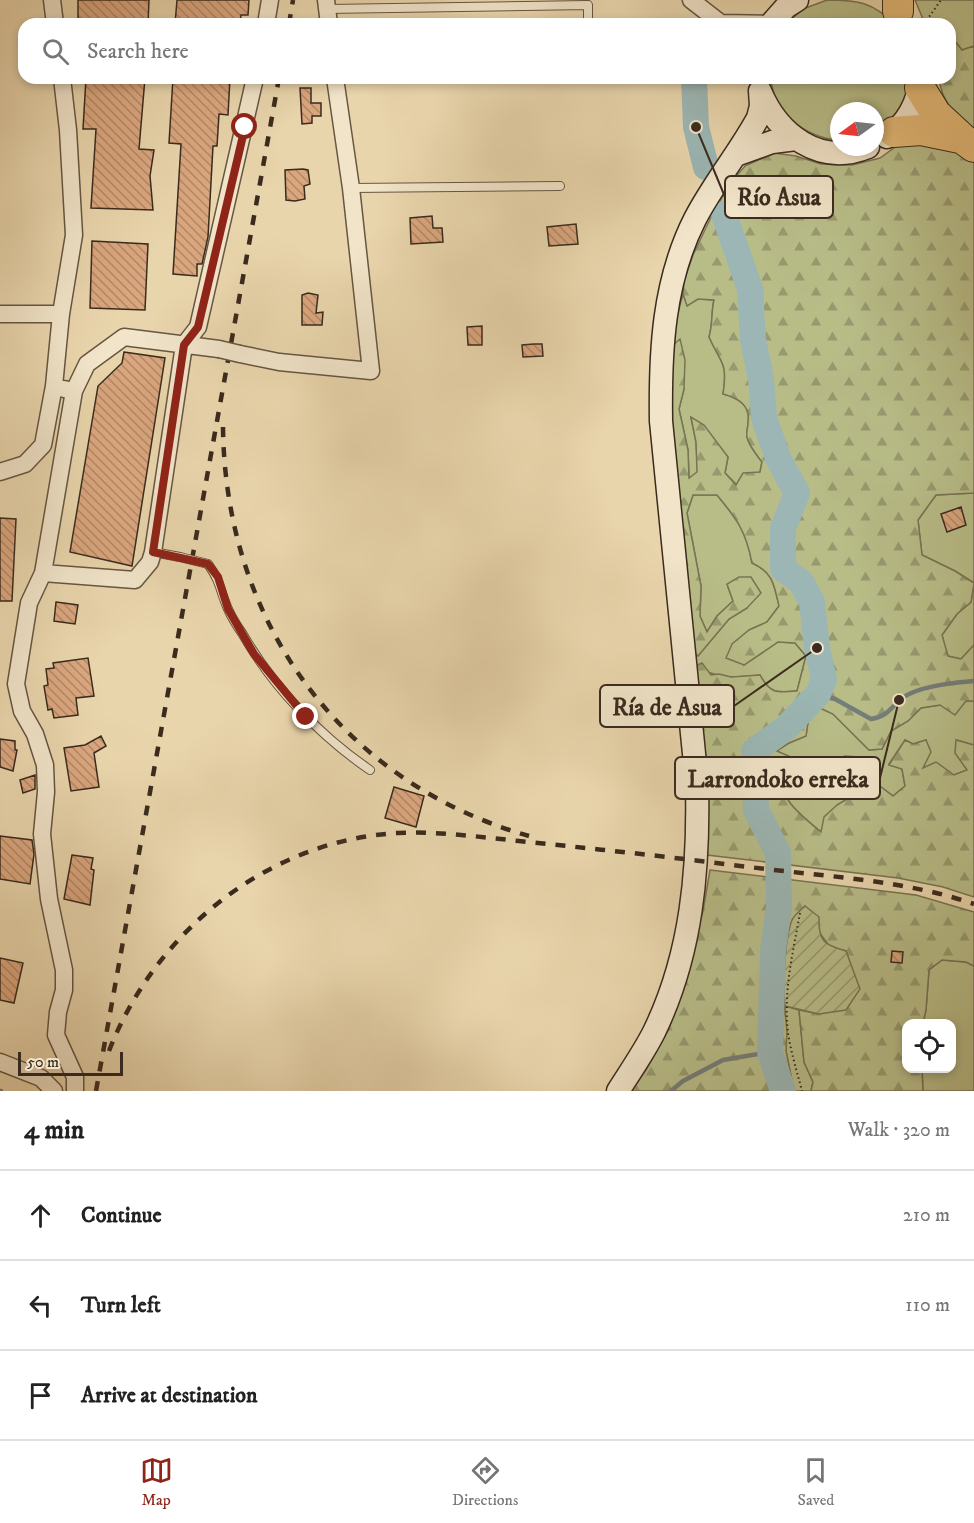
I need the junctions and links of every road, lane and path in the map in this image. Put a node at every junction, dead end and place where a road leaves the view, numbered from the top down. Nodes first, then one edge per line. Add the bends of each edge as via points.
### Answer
1 (52, 0) edge
2 (270, 0) edge
3 (691, 0) edge
4 (796, 0) edge
5 (941, 0) edge
6 (327, 11) edge
7 (902, 12) edge
8 (54, 18) edge
9 (267, 18) edge
10 (588, 18) edge
11 (715, 18) edge
12 (776, 18) edge
13 (63, 84) edge
14 (254, 84) edge
15 (336, 84) edge
16 (921, 84) edge
17 (921, 84) edge
18 (759, 85) edge
19 (884, 138) edge
20 (796, 139) junction
21 (968, 143) edge
22 (830, 151) edge
23 (736, 154) junction
24 (560, 186) dead end
25 (351, 188) junction
26 (0, 314) edge
27 (61, 314) junction
28 (184, 345) junction
29 (54, 386) junction
30 (74, 392) junction
31 (0, 472) edge
32 (153, 552) junction
33 (43, 573) junction
34 (370, 770) dead end
35 (800, 914) dead end
36 (0, 1062) edge
37 (54, 1091) edge
38 (75, 1091) edge
39 (618, 1091) edge
40 (802, 1091) edge

1 - 8 street
2 - 9 street
3 - 11 street
4 - 12 street
5 - 7 path
6 - 10 lane via 588,5
13 - 27 street via 74,235
14 - 28 street via 198,327
15 - 25 street
16 - 19 street via 910,112
17 - 21 highway via 936,114
18 - 20 street via 768,110
18 - 23 street via 758,118
19 - 21 highway via 921,130
20 - 22 street
20 - 23 street
23 - 39 street via 695,219 676,266 660,372 661,421 697,784 694,888 688,931 672,986 654,1032
24 - 25 lane
25 - 28 street, bridge via 371,371 279,362
26 - 27 street
27 - 29 street
28 - 30 street via 124,337 87,364
28 - 32 street
29 - 30 street
29 - 31 street via 43,445 25,464
30 - 33 street
32 - 33 street via 135,580
32 - 34 lane, bridge via 208,564 218,577 228,609 261,663 306,717 342,751
33 - 38 street via 29,603 16,684 22,711 45,765 42,834 49,899 64,970 56,1035 75,1077
35 - 40 path via 787,1010
36 - 37 street via 41,1078

